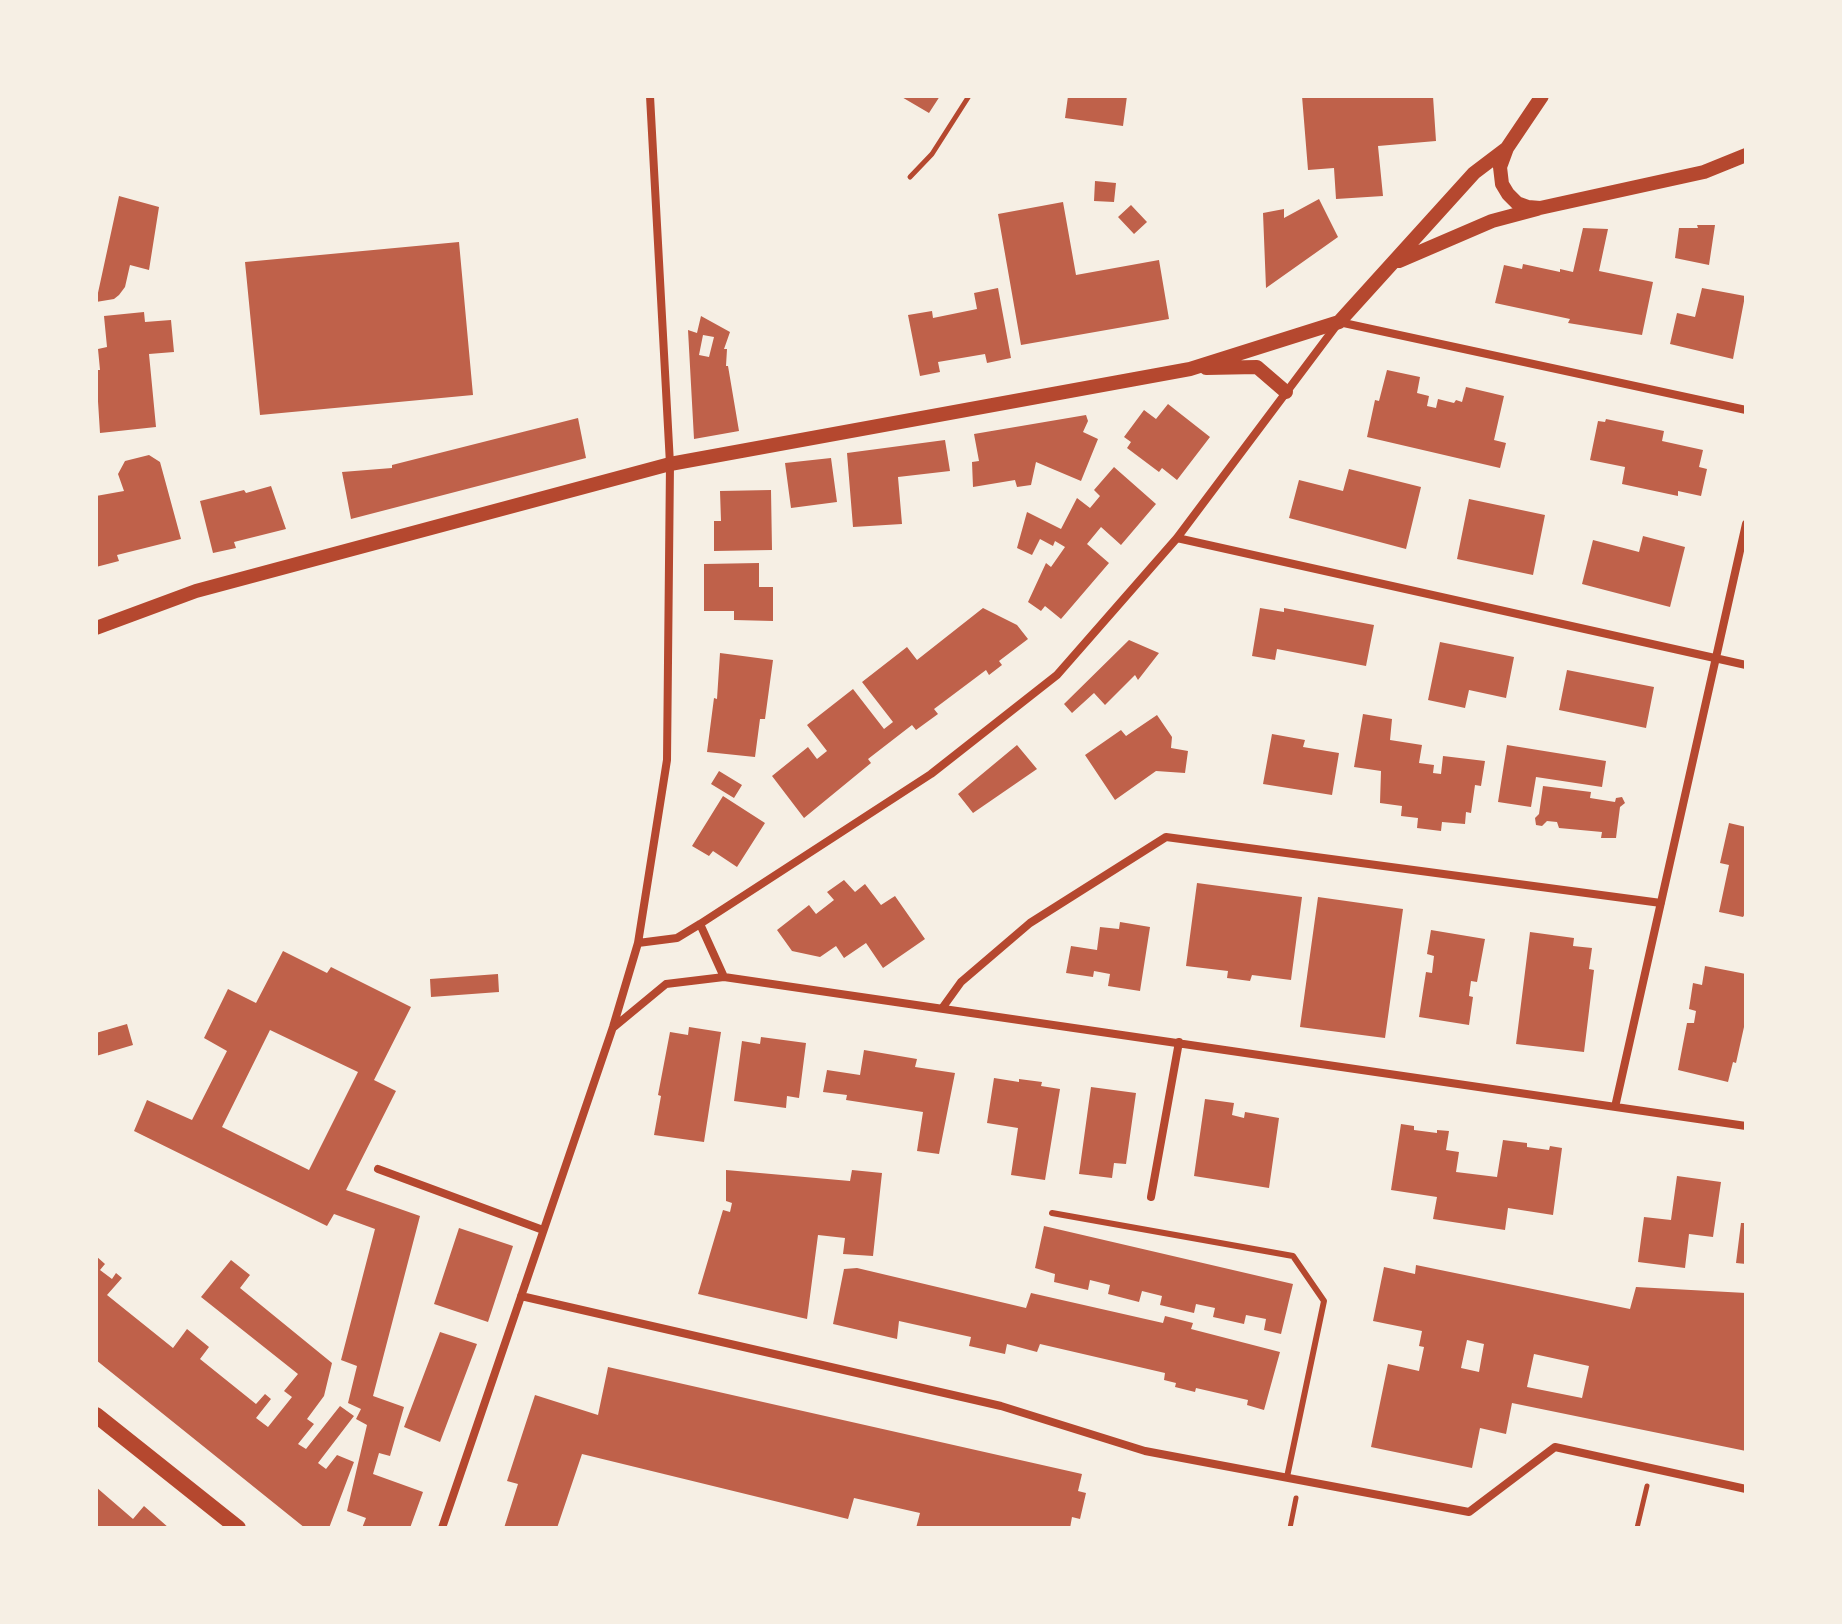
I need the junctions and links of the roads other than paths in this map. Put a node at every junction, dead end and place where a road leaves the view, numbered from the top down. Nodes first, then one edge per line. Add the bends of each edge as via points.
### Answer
1 (650, 96) edge
2 (1542, 96) edge
3 (1507, 148) junction
4 (1746, 155) edge
5 (1551, 205) junction
6 (1395, 263) junction
7 (1339, 322) junction
8 (1190, 369) junction
9 (1286, 392) junction
10 (1746, 410) edge
11 (670, 464) junction
12 (1746, 524) edge
13 (1177, 538) junction
14 (96, 628) edge
15 (1716, 658) junction
16 (1746, 665) edge
17 (1661, 903) junction
18 (700, 924) junction
19 (638, 943) junction
20 (724, 977) junction
21 (943, 1007) junction
22 (613, 1027) junction
23 (1179, 1042) junction
24 (1615, 1107) junction
25 (1746, 1126) edge
26 (378, 1169) dead end
27 (1151, 1197) dead end
28 (1052, 1213) dead end
29 (543, 1230) junction
30 (521, 1296) junction
31 (96, 1415) edge
32 (1287, 1477) junction
33 (1746, 1489) edge
34 (238, 1528) edge
35 (442, 1528) edge

1 - 11 street
2 - 3 street
3 - 5 street via 1500,167 1508,194 1528,207
3 - 6 street via 1474,173
4 - 5 street via 1704,172
5 - 6 street via 1492,221
6 - 7 street
7 - 8 street
7 - 9 street
7 - 10 street
8 - 9 street via 1257,367
8 - 11 street
9 - 13 street
11 - 14 street via 196,591
11 - 19 street via 667,760
12 - 15 street
13 - 15 street
13 - 18 street via 1057,675 931,774
15 - 16 street
15 - 17 street
17 - 21 street via 1166,837 1030,923 961,982
17 - 24 street
18 - 19 street via 677,938
18 - 20 street
19 - 22 street
20 - 21 street
20 - 22 street via 666,984
21 - 23 street
22 - 29 street
23 - 24 street
23 - 27 street
24 - 25 street
26 - 29 street
28 - 32 lane via 1293,1256 1324,1301
29 - 30 street
30 - 32 street via 1001,1406 1145,1451
30 - 35 street
31 - 34 main road
32 - 33 street via 1469,1512 1555,1447

